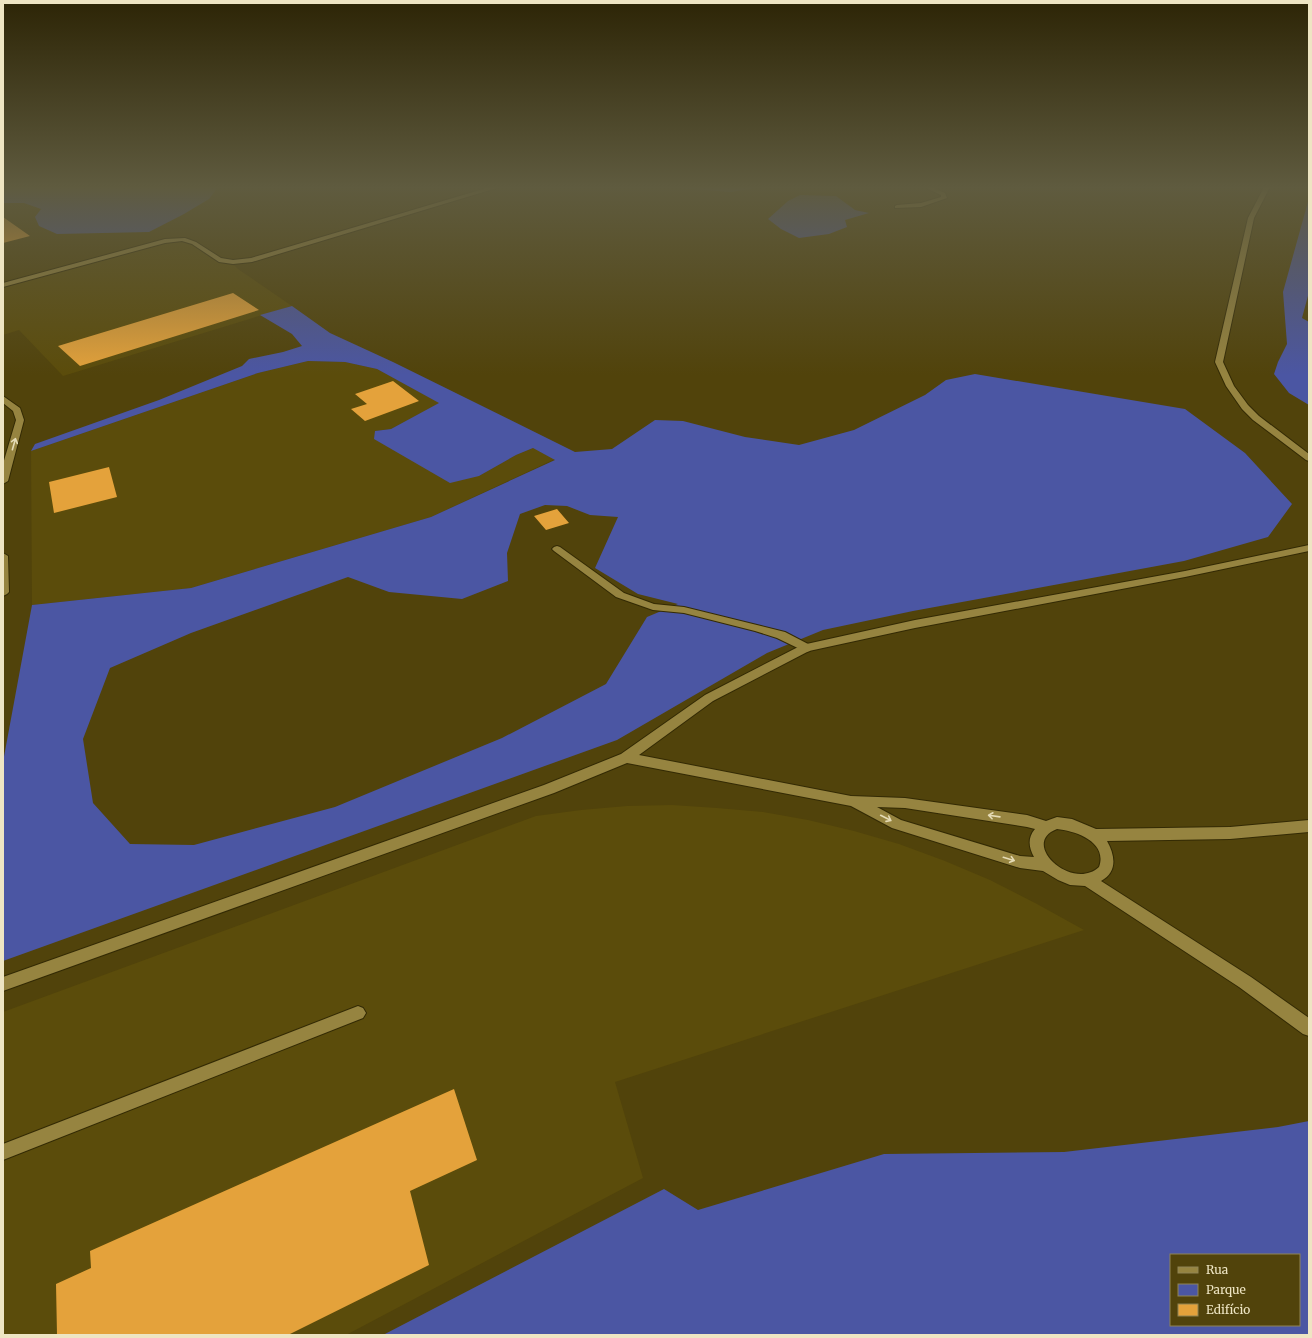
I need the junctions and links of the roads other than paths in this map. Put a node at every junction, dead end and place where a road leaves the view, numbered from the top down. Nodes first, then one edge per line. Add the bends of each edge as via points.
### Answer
1 (133, 249) edge
2 (203, 249) edge
3 (288, 249) edge
4 (1244, 249) edge
5 (3, 284) edge
6 (3, 399) edge
7 (1309, 458) edge
8 (3, 481) edge
9 (557, 548) dead end
10 (1309, 548) edge
11 (3, 556) edge
12 (3, 592) edge
13 (806, 648) junction
14 (626, 758) junction
15 (851, 800) junction
16 (1309, 826) edge
17 (1046, 827) junction
18 (1094, 835) junction
19 (1046, 865) junction
20 (1087, 880) junction
21 (3, 984) edge
22 (358, 1013) dead end
23 (1309, 1028) edge
24 (3, 1152) edge

1 - 5 street
2 - 3 street via 219,260 233,262 252,260
4 - 7 street via 1219,362 1230,386 1245,407
8 -> 6 street via 20,420 17,410
9 - 13 lane via 620,595 653,606 684,610 757,628 781,635
10 - 13 street via 1185,574 915,624
11 - 12 street
13 - 14 street via 709,698
14 - 15 street
14 - 21 street via 549,789
17 -> 15 street via 1027,821 904,803
15 -> 19 street via 897,824 1020,862
16 - 18 street via 1230,833
17 - 18 street via 1057,823 1070,824
17 - 19 street via 1037,836 1036,843
18 - 20 street via 1107,854 1108,863 1097,877
19 - 20 street via 1065,877
20 - 23 street via 1245,982
22 - 24 lane

